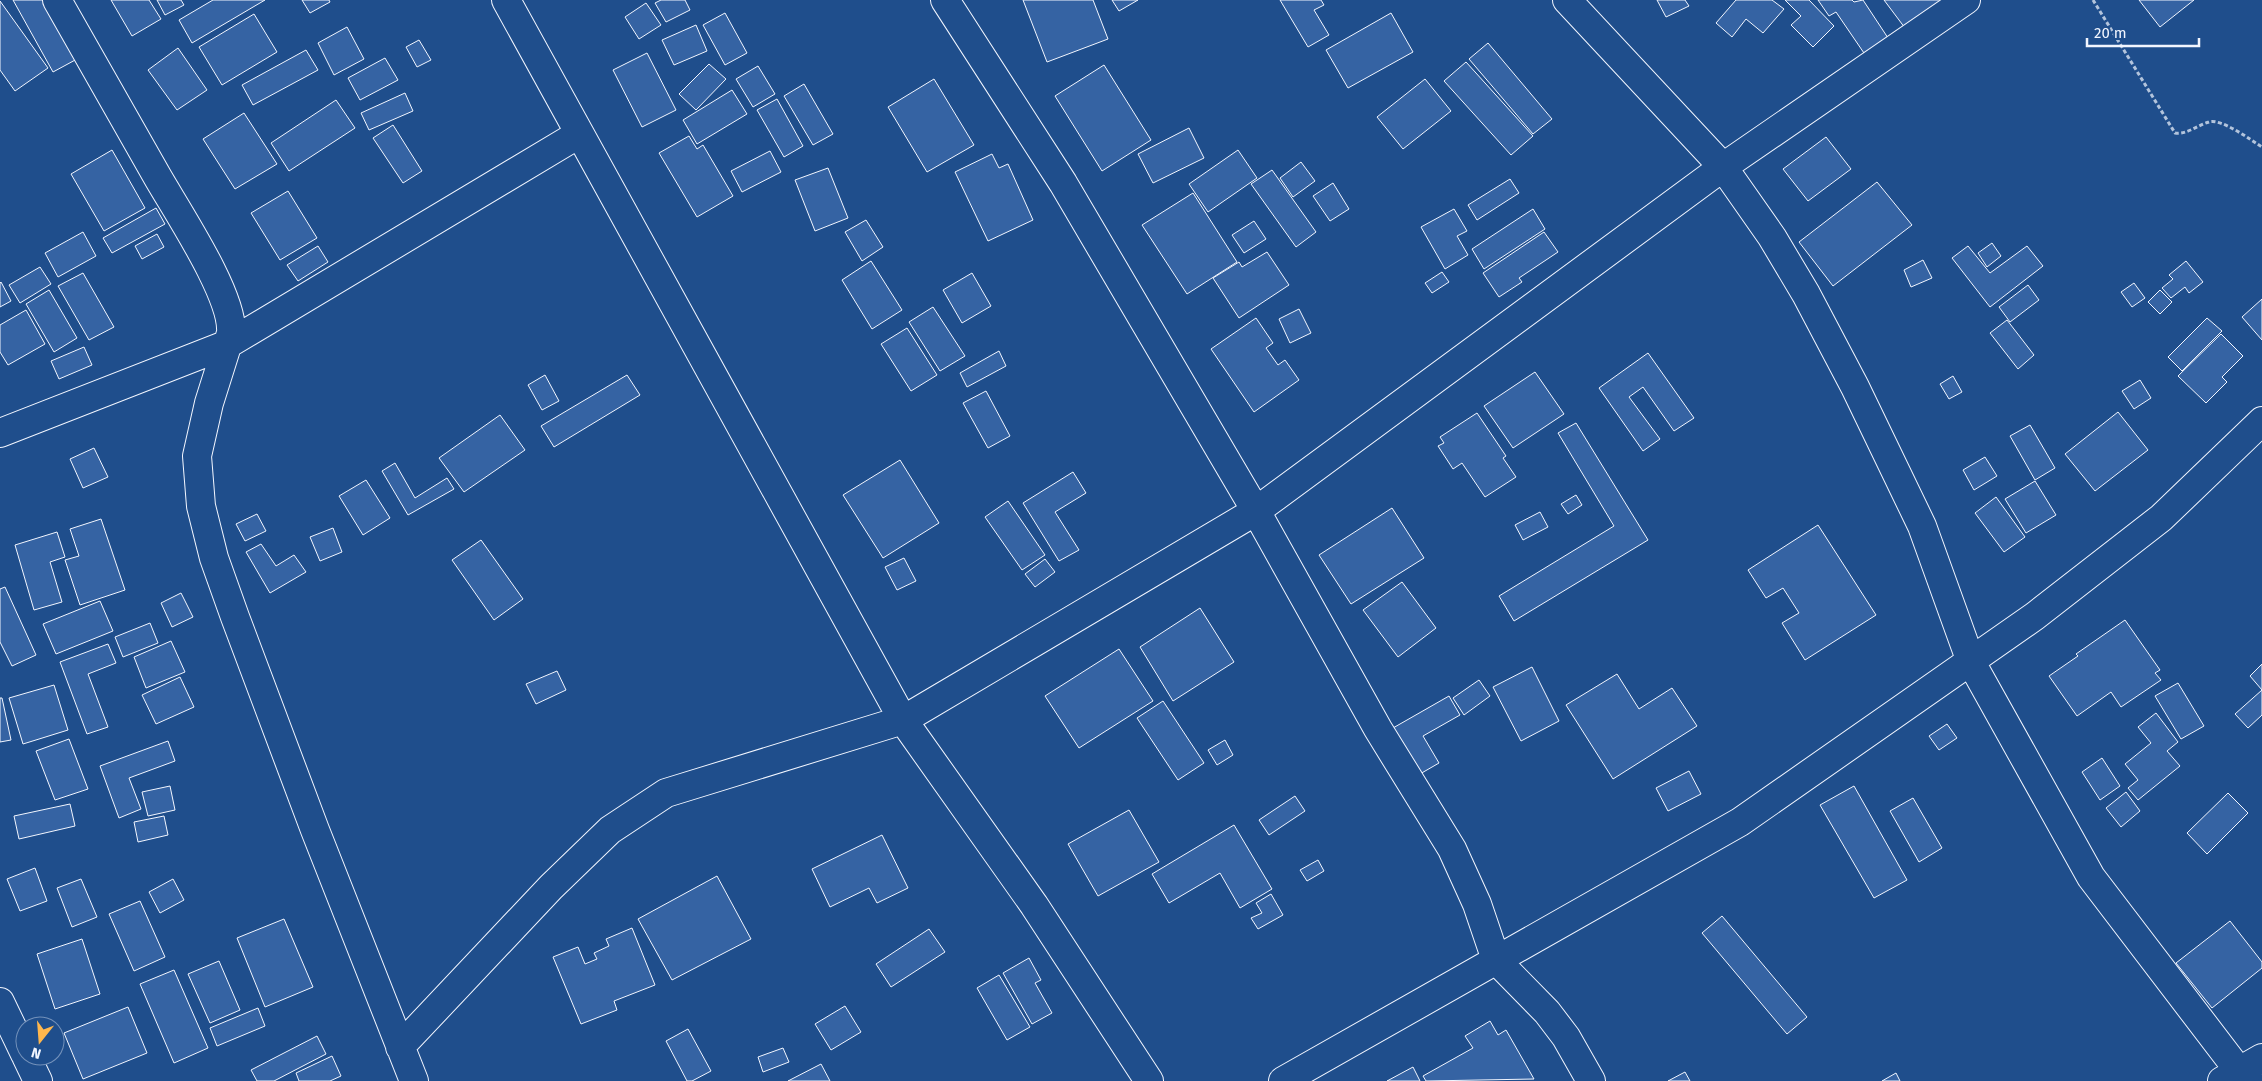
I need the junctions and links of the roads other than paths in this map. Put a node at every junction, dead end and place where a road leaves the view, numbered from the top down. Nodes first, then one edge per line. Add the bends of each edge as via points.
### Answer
1 (57, 0) edge
2 (506, 0) edge
3 (945, 0) edge
4 (1567, 0) edge
5 (1966, 0) edge
6 (579, 134) junction
7 (1723, 167) junction
8 (228, 344) junction
9 (2262, 421) edge
10 (0, 433) edge
11 (1256, 511) junction
12 (1971, 662) junction
13 (903, 720) junction
14 (1496, 960) junction
15 (0, 1002) edge
16 (15, 1033) edge
17 (400, 1047) junction
18 (31, 1066) edge
19 (2243, 1073) edge
20 (38, 1081) edge
21 (414, 1081) edge
22 (1149, 1081) edge
23 (1283, 1081) edge
24 (1591, 1081) edge

1 - 8 street via 207,263 228,306 232,322
2 - 6 street
3 - 11 street via 1063,183
4 - 7 street
5 - 7 street
6 - 8 street
6 - 13 street
7 - 11 street
7 - 12 street via 1806,294 1855,387 1922,526
8 - 10 street
8 - 17 street via 209,403 197,456 201,506 214,558 235,617
9 - 12 street via 2161,518
11 - 13 street
11 - 14 street via 1378,729 1452,849 1477,904
12 - 14 street via 1740,822
12 - 19 street via 2091,877
13 - 17 street via 666,793 610,830 551,886
13 - 22 street via 1034,905
14 - 23 street
14 - 24 street via 1552,1018
15 - 16 street
17 - 21 street
18 - 20 street

